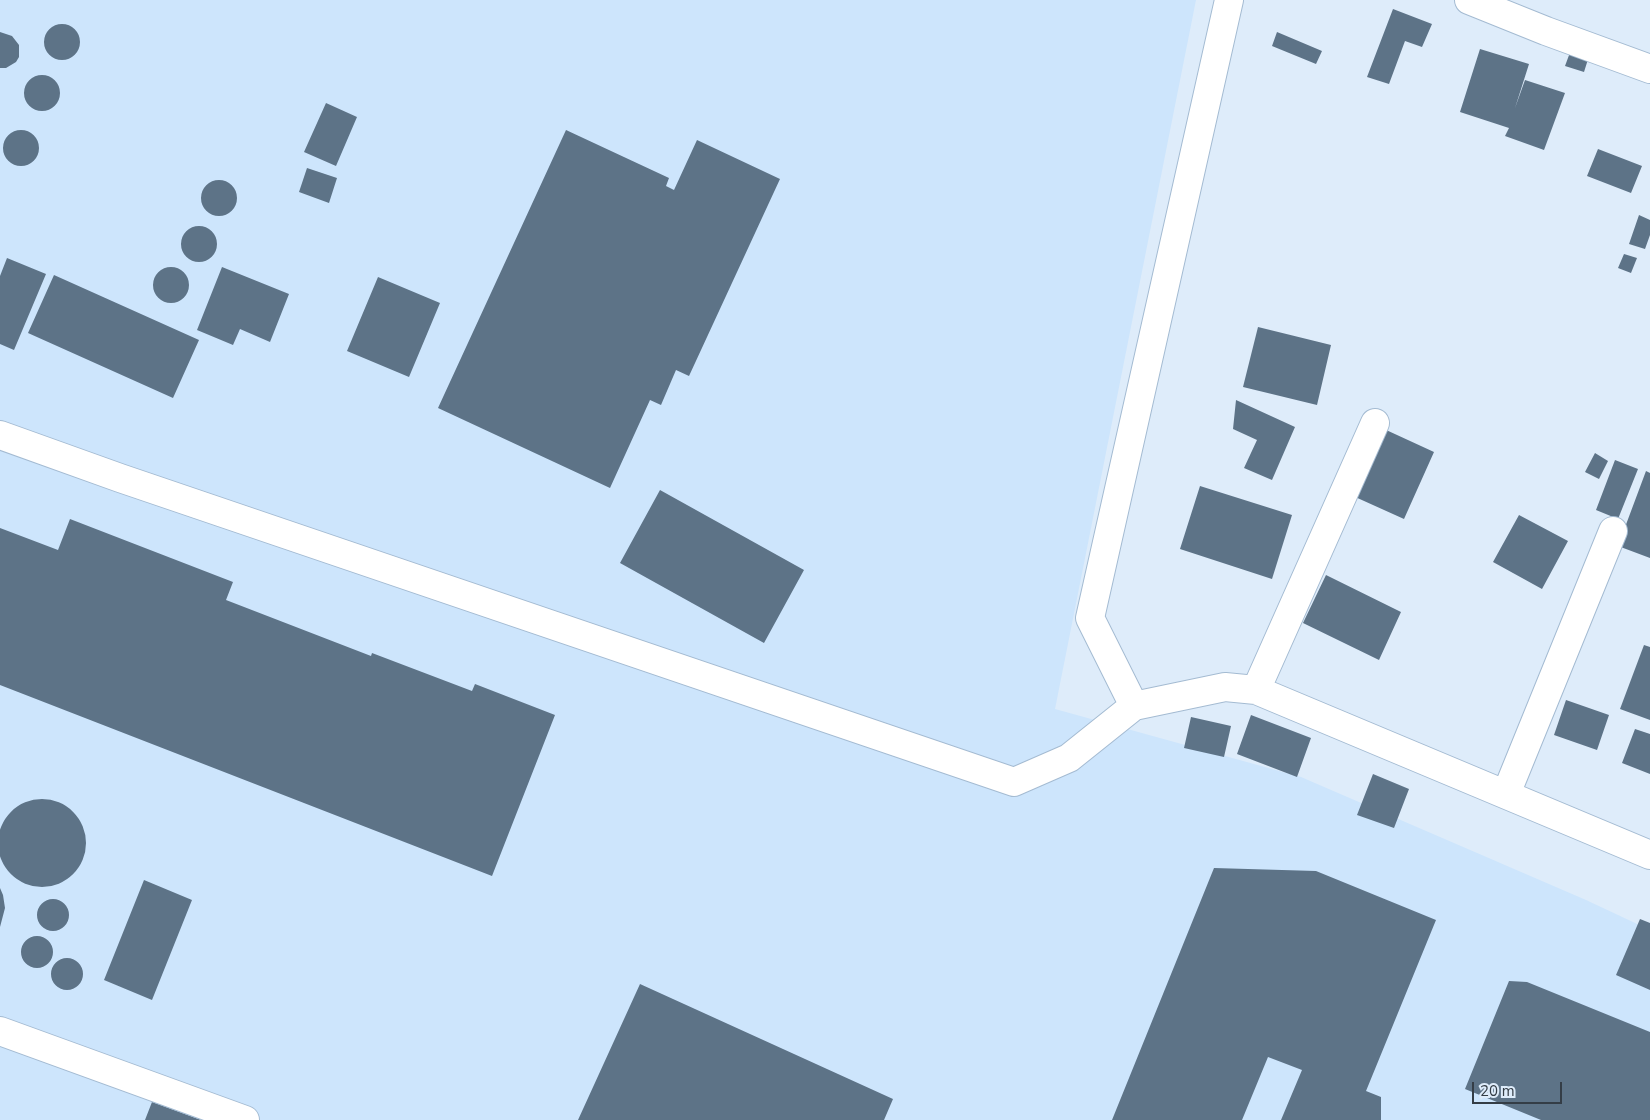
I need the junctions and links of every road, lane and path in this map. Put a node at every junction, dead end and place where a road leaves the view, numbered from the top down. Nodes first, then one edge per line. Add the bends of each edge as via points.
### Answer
1 (1229, 0) edge
2 (1469, 0) edge
3 (1650, 69) edge
4 (1375, 424) dead end
5 (0, 435) edge
6 (1613, 531) dead end
7 (1256, 690) junction
8 (1134, 706) junction
9 (1506, 794) junction
10 (1650, 855) edge
11 (0, 1030) edge
12 (245, 1120) edge

1 - 8 street via 1090,618
2 - 3 street
4 - 7 street
5 - 8 street via 1014,782 1069,758
6 - 9 street
7 - 8 street via 1225,687
7 - 9 street
9 - 10 street
11 - 12 street

